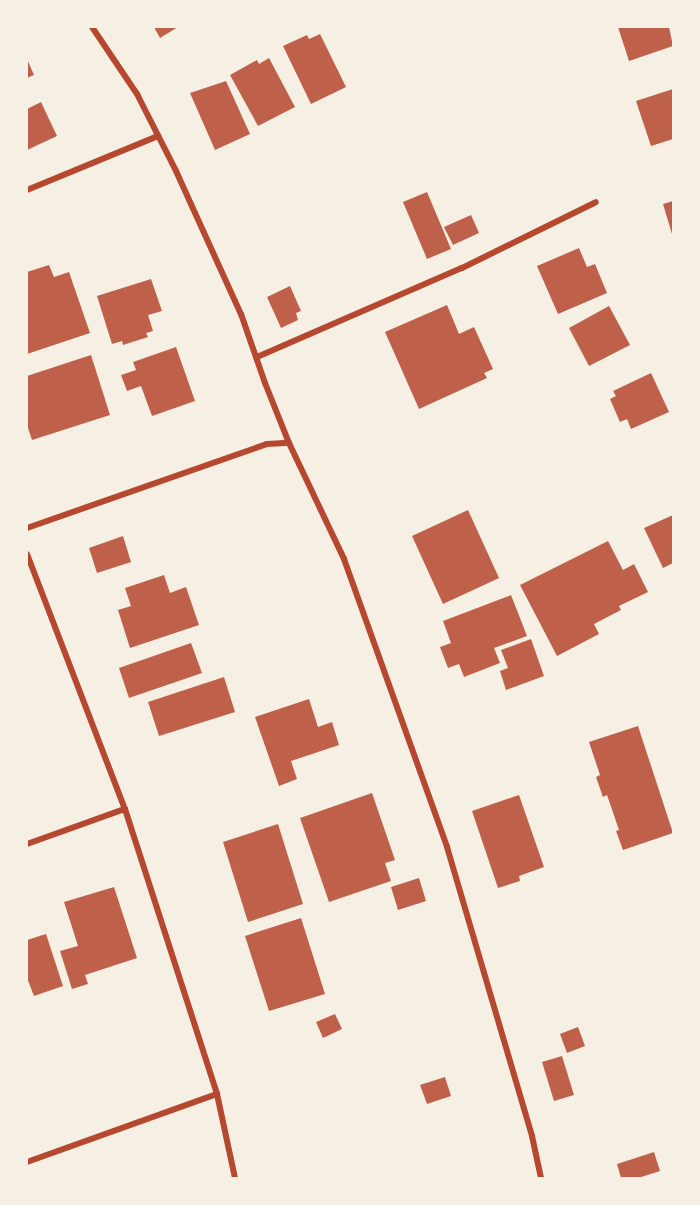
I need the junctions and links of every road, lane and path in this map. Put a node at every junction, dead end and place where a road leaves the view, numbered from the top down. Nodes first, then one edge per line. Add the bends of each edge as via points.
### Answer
1 (92, 27) edge
2 (158, 136) junction
3 (27, 190) edge
4 (596, 202) dead end
5 (257, 357) junction
6 (289, 443) junction
7 (27, 528) edge
8 (27, 554) edge
9 (124, 809) junction
10 (27, 844) edge
11 (217, 1094) junction
12 (27, 1162) edge
13 (235, 1178) edge
14 (541, 1178) edge

1 - 2 street via 137,94
2 - 3 street
2 - 5 street
4 - 5 street via 462,268
5 - 6 street
6 - 7 street via 267,444
6 - 14 street via 344,559 447,847
8 - 9 street
9 - 10 street
9 - 11 street
11 - 12 street
11 - 13 street

